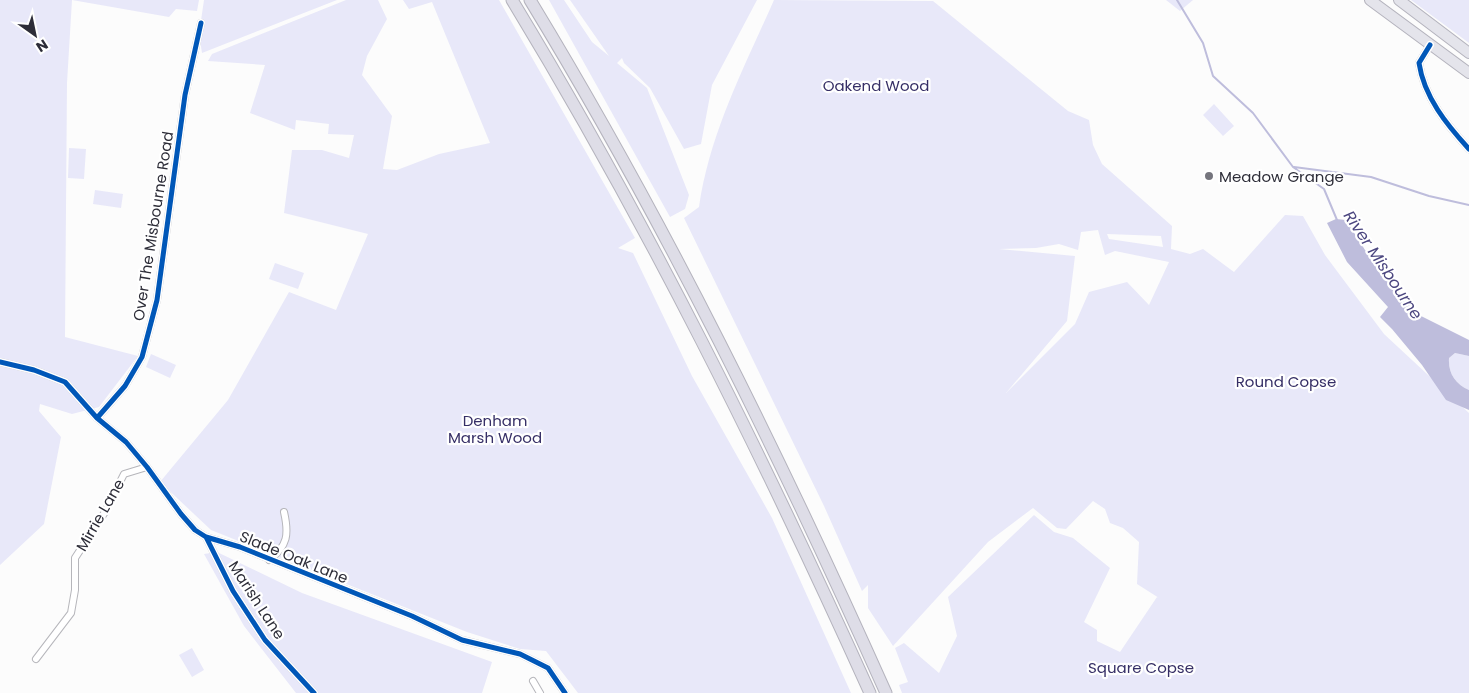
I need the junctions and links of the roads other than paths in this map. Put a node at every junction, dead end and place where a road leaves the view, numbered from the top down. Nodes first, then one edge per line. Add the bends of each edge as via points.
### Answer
1 (512, 0) edge
2 (530, 0) edge
3 (1370, 0) edge
4 (1399, 0) edge
5 (201, 23) dead end
6 (1430, 45) junction
7 (1469, 53) edge
8 (1469, 73) edge
9 (1469, 149) edge
10 (0, 362) edge
11 (97, 418) junction
12 (147, 467) junction
13 (284, 512) dead end
14 (206, 537) junction
15 (269, 560) junction
16 (36, 659) dead end
17 (533, 682) dead end
18 (314, 693) edge
19 (540, 693) edge
20 (565, 693) edge
21 (870, 693) edge
22 (886, 693) edge

1 - 21 highway via 612,174 707,351
2 - 22 highway via 689,282 816,540
3 - 6 highway
4 - 7 highway
5 - 11 street, Over The Misbourne Road via 184,94 157,300 142,357 125,386
6 - 8 highway
6 - 9 street via 1419,63 1421,74 1434,104
10 - 11 street, Slade Oak Lane via 65,382
11 - 12 street, Slade Oak Lane via 126,442
12 - 14 street, Slade Oak Lane via 181,514
12 - 16 street, Mirrie Lane via 124,474 105,512 75,558 71,613
13 - 15 street via 287,541
14 - 15 street, Slade Oak Lane
14 - 18 street, Marish Lane via 233,591 265,640
15 - 20 street, Slade Oak Lane via 412,616 462,640 520,654 548,668
17 - 19 street

